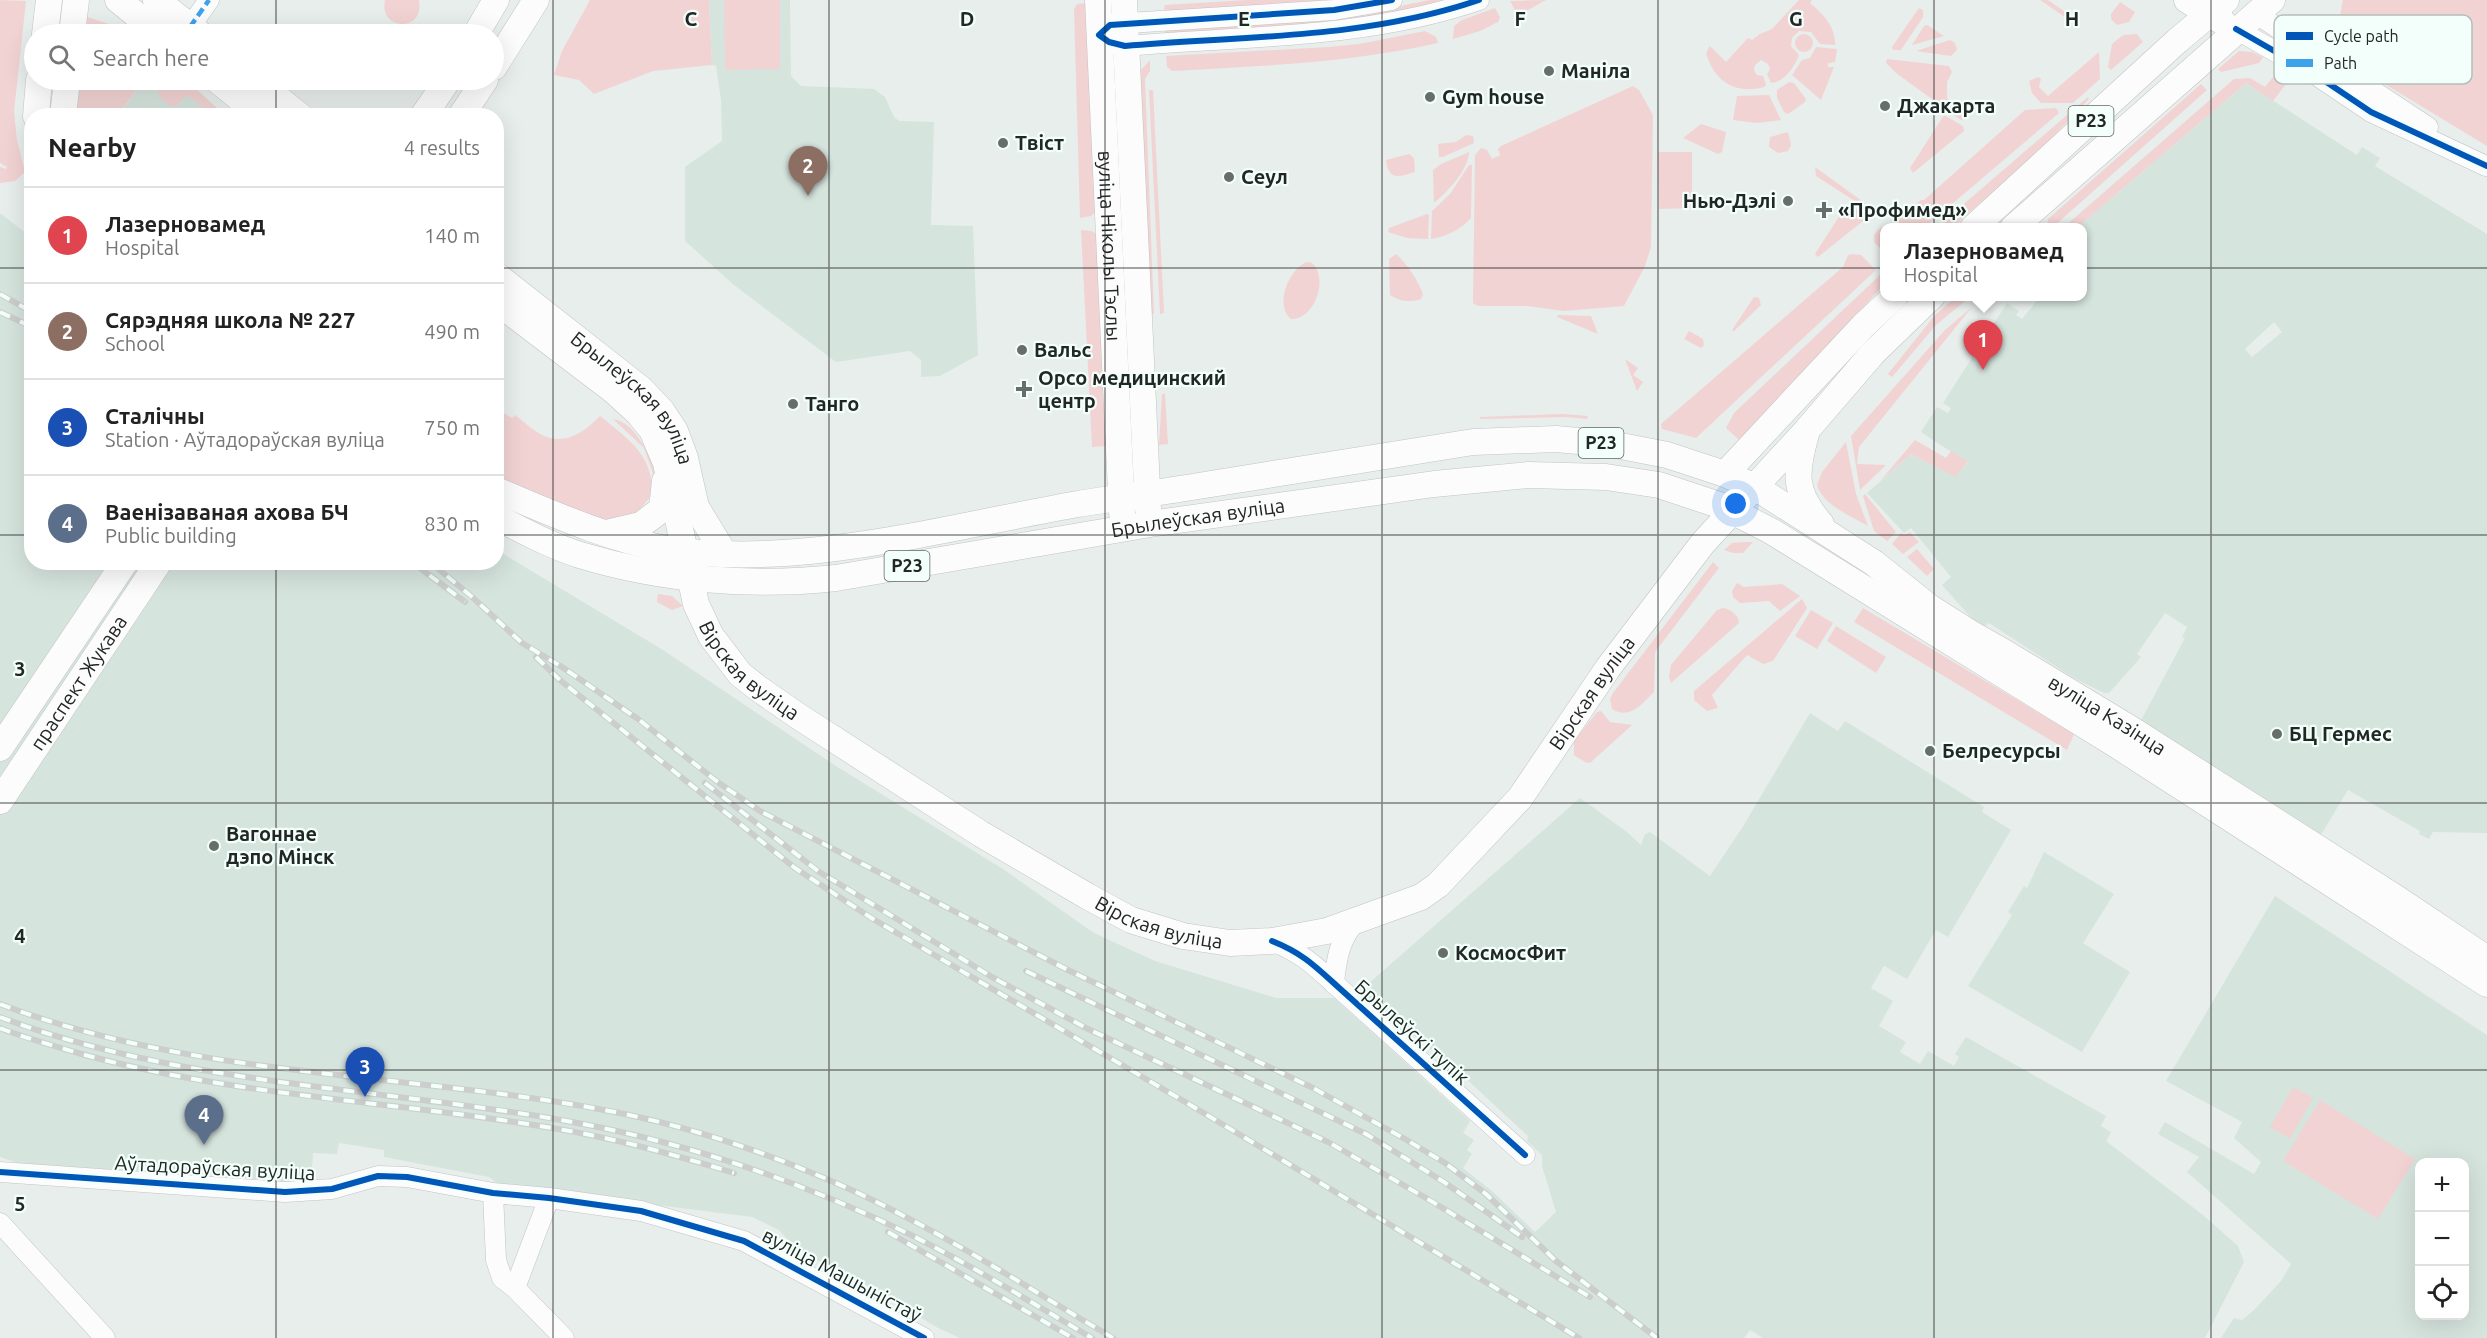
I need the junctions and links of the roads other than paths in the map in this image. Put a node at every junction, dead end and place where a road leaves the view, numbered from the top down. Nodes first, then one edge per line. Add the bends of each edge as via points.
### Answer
1 (49, 0) edge
2 (77, 0) edge
3 (118, 0) edge
4 (156, 0) edge
5 (208, 0) edge
6 (496, 0) edge
7 (536, 0) edge
8 (1098, 0) edge
9 (1392, 0) edge
10 (1479, 0) edge
11 (2187, 0) edge
12 (2218, 7) edge
13 (2249, 11) edge
14 (1124, 23) edge
15 (46, 24) edge
16 (73, 24) edge
17 (148, 24) edge
18 (183, 24) edge
19 (196, 24) edge
20 (482, 24) edge
21 (2274, 27) edge
22 (1099, 35) junction
23 (504, 51) edge
24 (2361, 84) edge
25 (38, 90) edge
26 (66, 90) edge
27 (230, 90) edge
28 (268, 90) edge
29 (441, 90) edge
30 (478, 90) edge
31 (37, 108) edge
32 (64, 108) edge
33 (252, 108) edge
34 (290, 108) edge
35 (429, 108) edge
36 (466, 108) edge
37 (2487, 166) edge
38 (1979, 223) edge
39 (2018, 223) edge
40 (504, 281) edge
41 (1891, 301) edge
42 (1928, 301) edge
43 (504, 307) edge
44 (1806, 430) junction
45 (662, 451) junction
46 (1334, 464) junction
47 (1725, 474) junction
48 (1755, 487) junction
49 (1120, 489) junction
50 (1157, 492) junction
51 (504, 493) edge
52 (1339, 498) junction
53 (1732, 510) junction
54 (504, 522) edge
55 (1150, 524) junction
56 (1124, 528) junction
57 (606, 533) junction
58 (1834, 538) junction
59 (683, 550) junction
60 (724, 553) junction
61 (120, 570) edge
62 (154, 570) edge
63 (689, 577) junction
64 (0, 747) edge
65 (0, 801) edge
66 (2298, 848) junction
67 (1354, 922) junction
68 (1272, 941) junction
69 (2487, 959) edge
70 (1334, 984) junction
71 (2487, 984) edge
72 (1525, 1155) dead end
73 (0, 1172) edge
74 (493, 1193) junction
75 (549, 1198) junction
76 (641, 1211) joint
77 (0, 1223) edge
78 (515, 1288) junction
79 (105, 1338) edge
80 (564, 1338) edge
81 (924, 1338) edge

1 - 15 main road
2 - 16 main road
3 - 17 main road
4 - 18 main road
5 - 19 street
6 - 20 main road
7 - 23 main road
8 - 22 main road, вуліца Ніколы Тэслы
9 - 14 street via 1334,10
10 - 14 street via 1436,13 1346,30
11 - 12 main road
12 - 13 main road
12 - 38 main road, Р23
13 - 21 street
13 - 39 main road, Р23
14 - 22 street via 1109,42
14 - 50 main road, вуліца Ніколы Тэслы via 1145,461
22 - 49 main road, вуліца Ніколы Тэслы
24 - 37 street
25 - 31 main road
26 - 32 main road
27 - 33 main road
28 - 34 main road
29 - 35 main road
30 - 36 main road
40 - 60 main road, Брылеўская вуліца via 661,410 680,444 699,514
41 - 47 main road
42 - 44 main road, Вірская вуліца via 1873,353
43 - 45 main road, Брылеўская вуліца via 621,398 645,422
44 - 48 main road, Вірская вуліца
44 - 58 main road via 1797,470 1800,490 1809,510
45 - 57 main road via 662,509 641,525
45 - 59 main road, Брылеўская вуліца
46 - 47 main road, Брылеўская вуліца / Р23 via 1473,442 1556,439 1638,449
46 - 50 main road, Брылеўская вуліца / Р23
46 - 52 main road
47 - 48 main road, вуліца Казінца
48 - 53 main road, Вірская вуліца
48 - 58 main road, вуліца Казінца
49 - 50 main road, Брылеўская вуліца / Р23
49 - 56 main road, вуліца Ніколы Тэслы
49 - 60 main road, Брылеўская вуліца / Р23 via 1093,501 851,546
50 - 55 main road
51 - 57 main road, Р23
52 - 53 main road, Брылеўская вуліца / Р23 via 1490,478 1580,475 1659,485
52 - 55 main road, Брылеўская вуліца / Р23
53 - 66 main road, вуліца Казінца
53 - 67 main road, Вірская вуліца via 1608,668 1520,798 1499,821 1438,885 1421,897
54 - 63 main road, Р23 via 580,555
55 - 56 main road, Брылеўская вуліца / Р23
56 - 63 main road, Брылеўская вуліца / Р23 via 836,578 788,581
57 - 59 main road, Р23
58 - 66 main road, вуліца Казінца via 1874,563 1929,607 2096,708
59 - 60 main road, Брылеўская вуліца / Р23
59 - 63 main road, Брылеўская вуліца
61 - 64 main road, праспект Жукава
62 - 65 main road, праспект Жукава
63 - 68 main road, Вірская вуліца via 704,624 740,674 981,834 1131,920 1183,936 1230,943
66 - 69 main road, вуліца Казінца via 2399,900
66 - 71 main road, вуліца Казінца
67 - 68 main road, Вірская вуліца
67 - 70 street, Брылеўскі тупік via 1338,952
68 - 70 street, Брылеўскі тупік via 1314,963
70 - 72 street, Брылеўскі тупік
73 - 74 street, Аўтадораўская вуліца via 285,1192 332,1189 378,1176 407,1177
74 - 75 street, Аўтадораўская вуліца
74 - 78 street via 496,1260 502,1278
75 - 76 street, Аўтадораўская вуліца
75 - 78 street
76 - 81 street, вуліца Машыністаў via 744,1241
77 - 79 street
78 - 80 street

